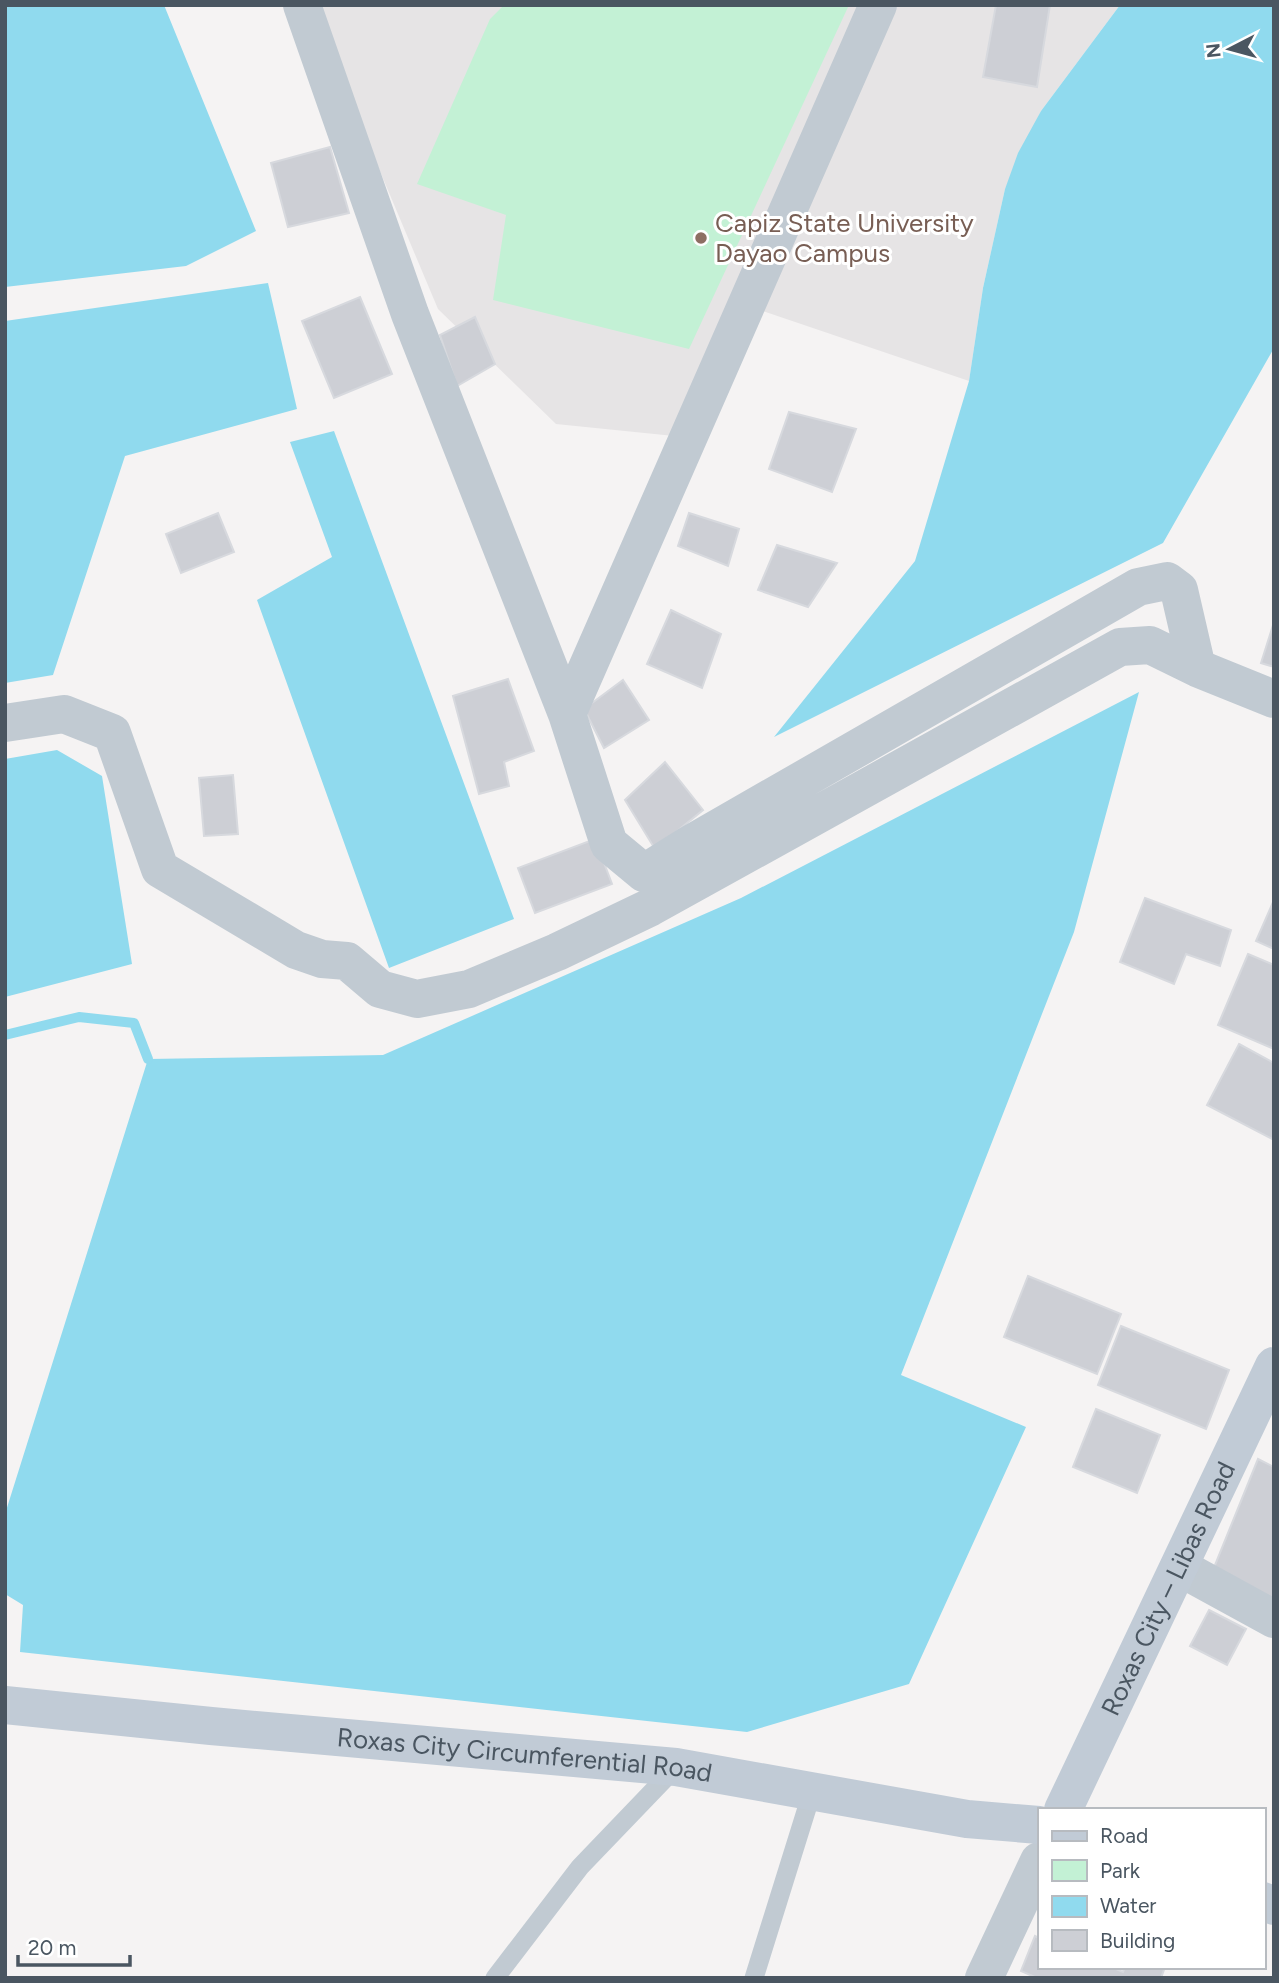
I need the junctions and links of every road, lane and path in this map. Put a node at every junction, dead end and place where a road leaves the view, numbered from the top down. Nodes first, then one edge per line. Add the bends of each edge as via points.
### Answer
1 (302, 5) edge
2 (878, 5) edge
3 (1197, 668) junction
4 (1274, 699) edge
5 (567, 714) junction
6 (5, 723) edge
7 (1274, 1366) edge
8 (1179, 1567) junction
9 (1274, 1619) edge
10 (5, 1704) edge
11 (676, 1767) junction
12 (812, 1793) junction
13 (1064, 1808) edge
14 (1038, 1825) edge
15 (1038, 1863) edge
16 (504, 1975) edge
17 (754, 1978) edge
18 (984, 1978) edge

1 - 5 street via 410,314
2 - 5 street
3 - 4 street
3 - 5 street via 1180,590 1167,581 1138,587 645,873 609,844
3 - 6 street via 1150,645 1120,647 651,907 469,989 417,999 380,989 347,961 321,959 296,950 160,869 112,733 64,714
7 - 8 main road, Roxas City – Libas Road
8 - 9 street
8 - 13 main road, Roxas City – Libas Road
10 - 11 main road, Roxas City Circumferential Road
11 - 12 main road, Roxas City Circumferential Road
11 - 16 lane via 580,1867
12 - 14 main road, Roxas City Circumferential Road via 967,1819
12 - 17 lane
15 - 18 street

